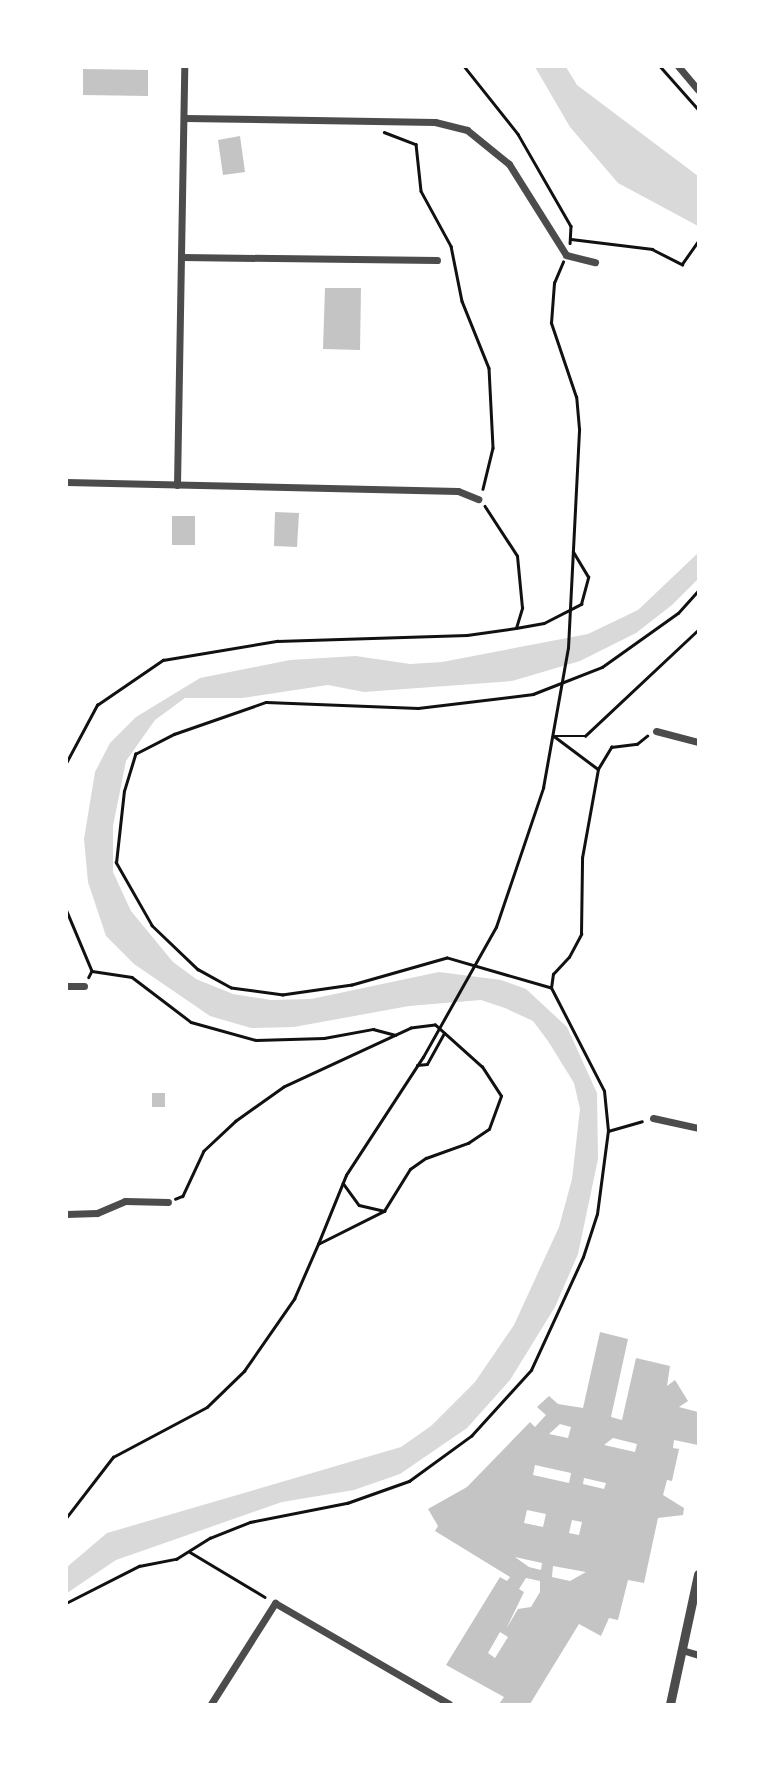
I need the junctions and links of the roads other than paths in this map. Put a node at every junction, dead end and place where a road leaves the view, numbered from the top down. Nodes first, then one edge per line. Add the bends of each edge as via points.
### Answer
1 (184, 66) edge
2 (678, 66) edge
3 (698, 90) edge
4 (185, 118) junction
5 (182, 257) junction
6 (438, 260) dead end
7 (595, 262) dead end
8 (66, 482) edge
9 (177, 485) junction
10 (478, 499) road end
11 (656, 731) road end
12 (698, 742) edge
13 (66, 986) edge
14 (84, 986) road end
15 (653, 1118) road end
16 (698, 1128) edge
17 (168, 1202) road end
18 (66, 1214) edge
19 (698, 1574) edge
20 (682, 1650) junction
21 (698, 1655) edge
22 (211, 1704) edge
23 (449, 1704) edge
24 (670, 1704) edge

1 - 4 street
2 - 3 street
4 - 5 street
4 - 7 street via 435,122 467,131 509,164 566,255
5 - 6 street
5 - 9 street
8 - 9 street
9 - 10 street via 458,491
11 - 12 street
13 - 14 street
15 - 16 street
17 - 18 street via 125,1201 97,1213
19 - 20 street
20 - 21 street
20 - 24 street
22 - 23 street via 275,1603

